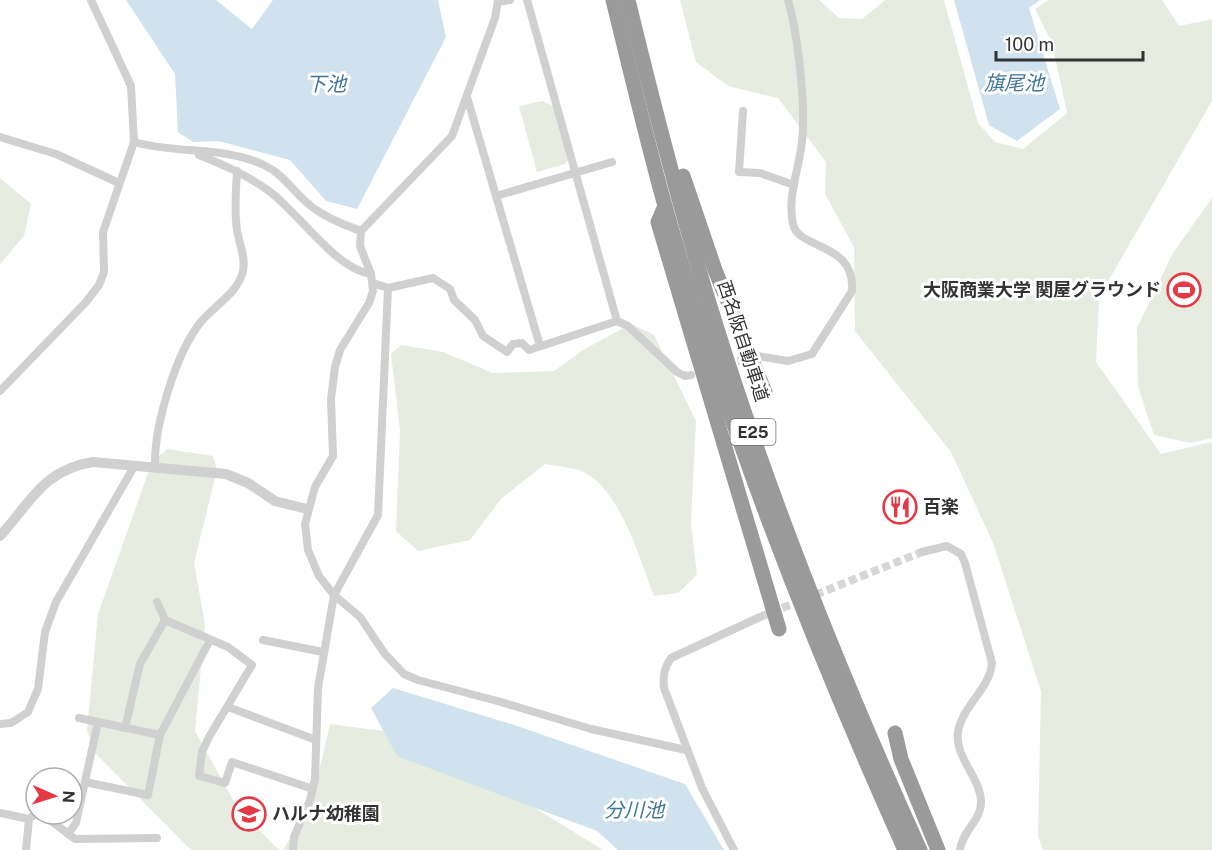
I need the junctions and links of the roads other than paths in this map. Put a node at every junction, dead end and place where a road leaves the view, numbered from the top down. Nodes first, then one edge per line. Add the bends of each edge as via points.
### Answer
1 (510, 0) edge
2 (527, 0) edge
3 (613, 0) edge
4 (628, 0) edge
5 (788, 0) edge
6 (93, 1) edge
7 (498, 1) edge
8 (466, 98) junction
9 (652, 100) junction
10 (743, 111) dead end
11 (0, 136) edge
12 (134, 142) junction
13 (189, 151) junction
14 (612, 162) dead end
15 (237, 171) junction
16 (575, 174) junction
17 (119, 183) junction
18 (794, 185) junction
19 (496, 196) junction
20 (665, 207) junction
21 (361, 231) junction
22 (371, 273) junction
23 (373, 283) junction
24 (388, 288) junction
25 (618, 321) junction
26 (540, 346) junction
27 (757, 356) tunnel mouth
28 (692, 375) dead end
29 (0, 391) edge
30 (765, 392) dead end
31 (135, 465) junction
32 (154, 466) junction
33 (308, 509) junction
34 (0, 536) edge
35 (922, 552) tunnel mouth
36 (333, 595) junction
37 (157, 602) dead end
38 (760, 617) tunnel mouth
39 (165, 620) junction
40 (779, 629) dead end
41 (210, 640) junction
42 (263, 640) dead end
43 (323, 652) junction
44 (228, 707) junction
45 (79, 718) dead end
46 (98, 722) junction
47 (0, 724) edge
48 (125, 728) junction
49 (895, 733) dead end
50 (160, 735) junction
51 (316, 740) junction
52 (686, 750) junction
53 (85, 782) junction
54 (313, 789) junction
55 (0, 813) edge
56 (24, 818) edge
57 (28, 826) edge
58 (58, 826) edge
59 (68, 834) junction
60 (130, 838) junction
61 (157, 838) dead end
62 (26, 850) edge
63 (131, 850) edge
64 (293, 850) edge
65 (734, 850) edge
66 (905, 850) edge
67 (920, 850) edge
68 (938, 850) edge
69 (960, 850) edge

1 - 7 street
2 - 16 street
3 - 20 highway, 西名阪自動車道 / E25
4 - 9 highway, 西名阪自動車道 / E25
5 - 18 street via 795,27 802,120
6 - 12 street via 131,86
7 - 8 street
8 - 19 street
8 - 21 street via 444,147 415,172
9 - 30 highway via 660,107 715,270
9 - 67 highway, 西名阪自動車道 / E25 via 714,321 763,462 845,676
10 - 18 street via 740,172 760,173
11 - 17 street via 56,153
12 - 13 street via 158,149
12 - 17 street
13 - 15 street
13 - 21 street via 236,155 261,163 281,173 314,209
14 - 16 street
15 - 22 street via 276,197 334,254
15 - 32 street via 237,230 243,272 226,298 199,324 188,344 158,427
16 - 19 street
16 - 25 street
17 - 29 street via 103,232 104,272 99,285
18 - 27 street via 793,227 798,236 834,251 853,283 852,291 812,354 788,361
19 - 26 street
20 - 40 highway via 658,222
20 - 66 highway, 西名阪自動車道 / E25 via 725,399 773,534
21 - 22 street via 360,246
22 - 23 street
23 - 24 street
23 - 33 street via 369,303 350,332 335,367 331,399 333,456 315,487
24 - 26 street via 433,278 450,289 454,300 475,320 483,336 507,352 513,344 522,344 529,350
24 - 36 street via 378,515
25 - 26 street
25 - 28 street via 677,372
31 - 32 street
31 - 34 street via 93,462 56,474 40,487
31 - 47 street via 56,602 45,632 38,689 28,712 11,723
32 - 33 street via 226,474 275,501
33 - 36 street via 308,550 319,576
35 - 69 street via 947,546 961,554 992,663 958,729 957,742 981,799 978,816 962,838
36 - 43 street
36 - 52 street via 360,617 404,674 591,729
37 - 39 street
38 - 52 street via 671,658 665,667 664,688
39 - 41 street
39 - 48 street via 140,664
41 - 44 street via 228,647 252,665
41 - 50 street
42 - 43 street
43 - 51 street
44 - 51 street
44 - 54 street via 202,752 199,776 225,783 232,762
45 - 46 street
46 - 48 street
46 - 53 street
48 - 50 street
49 - 68 highway via 901,759
50 - 53 street via 148,795
51 - 54 street
52 - 65 street
53 - 59 street via 76,823
54 - 64 street via 297,828
55 - 56 street
57 - 62 street
58 - 59 street
59 - 60 street via 75,839
60 - 61 street
60 - 63 street

